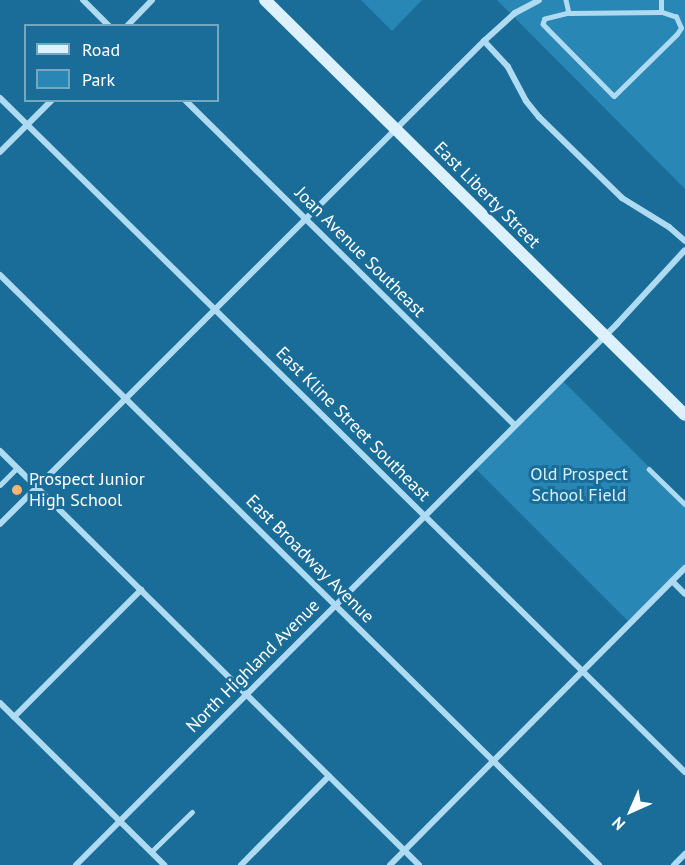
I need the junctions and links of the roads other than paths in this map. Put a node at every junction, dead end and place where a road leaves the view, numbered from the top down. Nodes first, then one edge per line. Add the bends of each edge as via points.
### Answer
1 (83, 0) edge
2 (152, 0) edge
3 (265, 0) edge
4 (538, 0) edge
5 (566, 0) edge
6 (661, 0) edge
7 (661, 12) junction
8 (569, 14) junction
9 (107, 24) edge
10 (129, 24) edge
11 (484, 41) junction
12 (0, 98) edge
13 (50, 102) edge
14 (187, 102) edge
15 (28, 124) junction
16 (395, 129) junction
17 (0, 152) edge
18 (305, 219) junction
19 (685, 241) edge
20 (685, 250) edge
21 (0, 275) edge
22 (215, 309) junction
23 (605, 336) junction
24 (125, 399) junction
25 (685, 415) edge
26 (515, 425) junction
27 (0, 451) edge
28 (17, 468) junction
29 (649, 469) dead end
30 (0, 485) edge
31 (37, 487) junction
32 (685, 504) edge
33 (425, 516) junction
34 (0, 524) edge
35 (685, 568) edge
36 (672, 581) junction
37 (141, 590) junction
38 (685, 594) edge
39 (335, 606) junction
40 (583, 671) junction
41 (247, 694) junction
42 (0, 703) edge
43 (14, 717) junction
44 (493, 761) junction
45 (685, 772) edge
46 (329, 776) junction
47 (192, 812) dead end
48 (120, 821) junction
49 (404, 851) junction
50 (152, 852) junction
51 (685, 854) edge
52 (76, 865) edge
53 (164, 865) edge
54 (241, 865) edge
55 (390, 865) edge
56 (419, 865) edge
57 (598, 865) edge
58 (674, 865) edge

1 - 9 street
2 - 10 street
3 - 16 street, East Liberty Street
4 - 11 street via 515,13
5 - 8 lane
6 - 7 lane
7 - 8 lane
7 - 8 lane via 672,15 681,28 614,96 543,24 545,19
11 - 16 street
11 - 19 street via 508,67 539,117 622,198
12 - 15 street, East Kline Street Southeast
13 - 15 street
14 - 18 street, Joan Avenue Southeast
15 - 17 street
15 - 22 street, East Kline Street Southeast
16 - 18 street
16 - 23 street, East Liberty Street
18 - 22 street
18 - 26 street, Joan Avenue Southeast
20 - 23 street, North Highland Avenue
21 - 24 street, East Broadway Avenue
22 - 24 street
22 - 33 street, East Kline Street Southeast
23 - 25 street, East Liberty Street
23 - 26 street, North Highland Avenue
24 - 31 street
24 - 39 street, East Broadway Avenue
26 - 33 street, North Highland Avenue
27 - 28 street
28 - 30 lane
28 - 31 street
29 - 32 lane
31 - 34 street
31 - 37 street
33 - 39 street, North Highland Avenue
33 - 40 street, East Kline Street Southeast
35 - 36 street
36 - 38 street
36 - 40 street
37 - 41 street
37 - 43 street
39 - 41 street, North Highland Avenue
39 - 44 street, East Broadway Avenue
40 - 44 street
40 - 45 street, East Kline Street Southeast
41 - 46 street
41 - 48 street, North Highland Avenue
42 - 43 street
43 - 48 street
44 - 49 street
44 - 57 street, East Broadway Avenue
46 - 49 street
46 - 54 street
47 - 50 lane
48 - 50 street
48 - 52 street, North Highland Avenue
49 - 55 street
49 - 56 street
50 - 53 street
51 - 58 street

